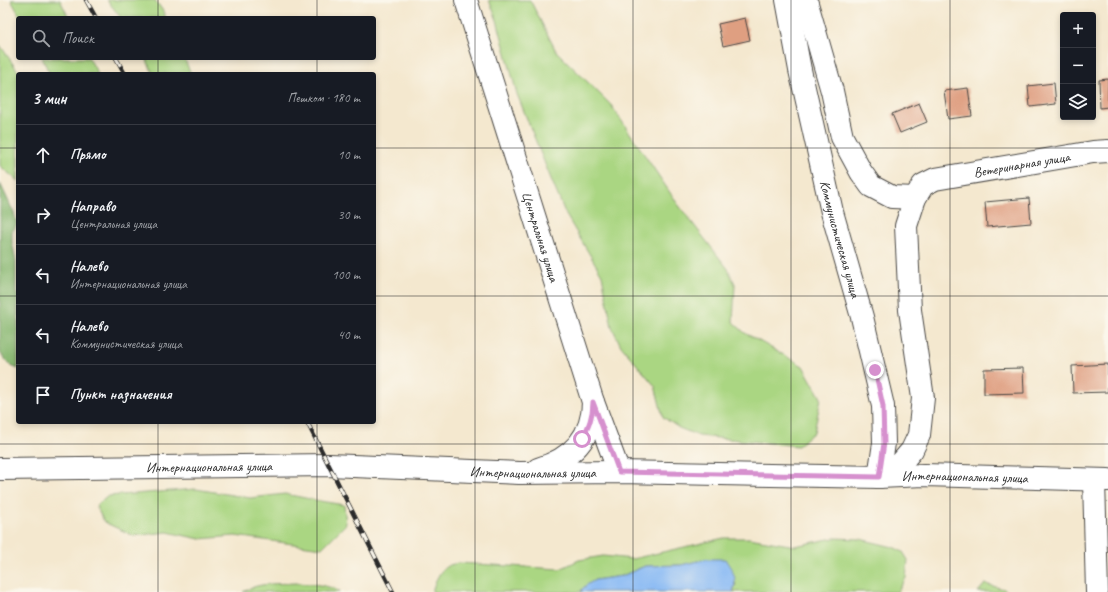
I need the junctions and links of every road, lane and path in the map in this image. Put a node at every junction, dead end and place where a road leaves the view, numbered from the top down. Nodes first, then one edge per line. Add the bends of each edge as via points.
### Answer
1 (466, 0) edge
2 (787, 0) edge
3 (806, 0) edge
4 (1108, 151) edge
5 (915, 198) junction
6 (593, 402) junction
7 (0, 470) edge
8 (619, 472) junction
9 (519, 473) junction
10 (879, 477) junction
11 (1101, 480) edge
12 (1097, 592) edge

1 - 6 street, Центральная улица
2 - 10 street, Коммунистическая улица via 832,212 862,318 883,406 884,443
3 - 5 street via 832,91 842,137 861,172 871,186 892,197
4 - 5 street, Ветеринарная улица via 936,179 923,185
5 - 10 street via 906,226 910,310 923,398 921,423 912,450 901,463
6 - 8 street, Центральная улица
6 - 9 street via 589,427 577,447 551,465
7 - 9 street, Интернациональная улица via 335,465
8 - 9 street, Интернациональная улица
8 - 10 street, Интернациональная улица
10 - 11 street, Интернациональная улица via 924,475
11 - 12 street

